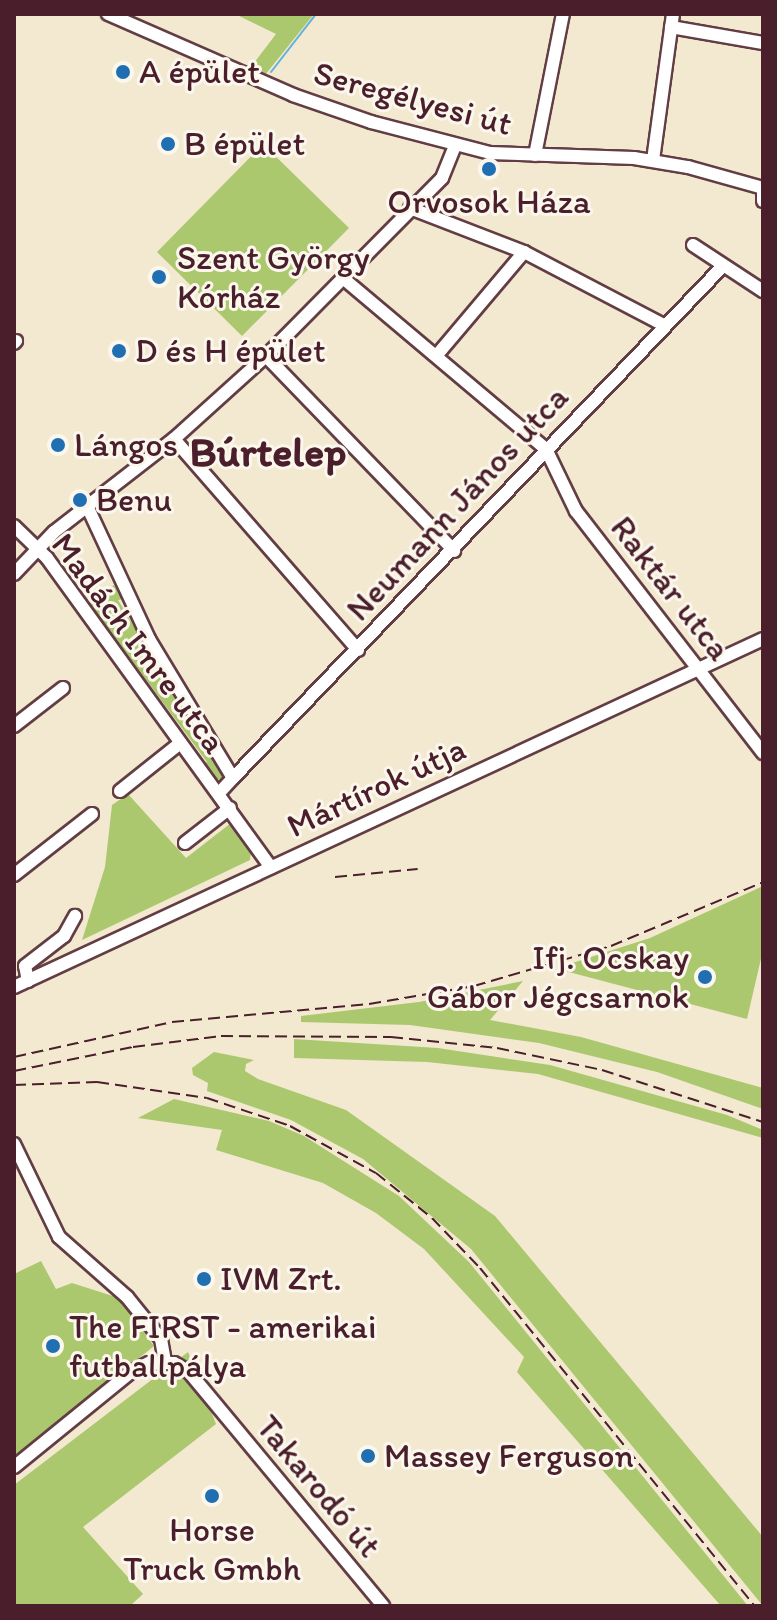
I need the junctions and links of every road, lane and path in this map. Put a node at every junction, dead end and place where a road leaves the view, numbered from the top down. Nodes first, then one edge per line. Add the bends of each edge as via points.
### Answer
1 (108, 14) edge
2 (563, 14) edge
3 (672, 21) edge
4 (763, 43) edge
5 (455, 145) junction
6 (535, 155) junction
7 (653, 160) junction
8 (763, 188) edge
9 (763, 201) edge
10 (410, 208) junction
11 (693, 245) dead end
12 (524, 252) junction
13 (723, 266) junction
14 (344, 279) junction
15 (763, 291) edge
16 (662, 324) junction
17 (437, 355) junction
18 (266, 356) junction
19 (174, 439) junction
20 (546, 449) junction
21 (88, 508) junction
22 (14, 526) edge
23 (41, 551) junction
24 (454, 551) junction
25 (14, 574) edge
26 (763, 639) edge
27 (358, 650) junction
28 (697, 668) junction
29 (63, 688) dead end
30 (14, 726) edge
31 (179, 744) junction
32 (763, 753) edge
33 (233, 778) junction
34 (120, 791) dead end
35 (219, 793) junction
36 (230, 808) junction
37 (92, 814) dead end
38 (185, 843) dead end
39 (271, 867) junction
40 (14, 875) edge
41 (75, 916) dead end
42 (28, 981) junction
43 (14, 987) edge
44 (14, 1144) edge
45 (165, 1361) junction
46 (14, 1467) edge
47 (383, 1606) edge

1 - 5 street, Seregélyesi út via 293,95
2 - 6 street
3 - 4 street
3 - 7 street
5 - 6 street, Seregélyesi út
5 - 10 street via 450,168
6 - 7 street, Seregélyesi út
7 - 8 street, Seregélyesi út
8 - 9 street
10 - 12 street
10 - 14 street
11 - 13 street
12 - 16 street
12 - 17 street
13 - 15 street
13 - 16 street, Neumann János utca
14 - 17 street
14 - 18 street
16 - 20 street, Neumann János utca
17 - 20 street
18 - 19 street
18 - 24 street
19 - 21 street
19 - 27 street
20 - 24 street, Neumann János utca
20 - 28 street, Raktár utca via 576,511
21 - 23 street via 54,532
21 - 33 street, Madách Imre utca via 149,639
22 - 23 street, Madách Imre utca
23 - 25 street
23 - 31 street, Madách Imre utca
24 - 27 street, Neumann János utca
26 - 28 street, Mártírok útja
27 - 33 street, Neumann János utca
28 - 32 street, Raktár utca
28 - 39 street, Mártírok útja
29 - 30 street
31 - 34 street
31 - 35 street, Madách Imre utca
33 - 35 street, Madách Imre utca
35 - 36 street, Madách Imre utca
36 - 38 street
36 - 39 street, Madách Imre utca
37 - 40 street
39 - 42 street, Mártírok útja
41 - 42 street via 64,936 25,966
42 - 43 street, Mártírok útja
44 - 45 street via 59,1237 127,1297 161,1339
45 - 46 street via 131,1372
45 - 47 street, Takarodó út via 189,1372

